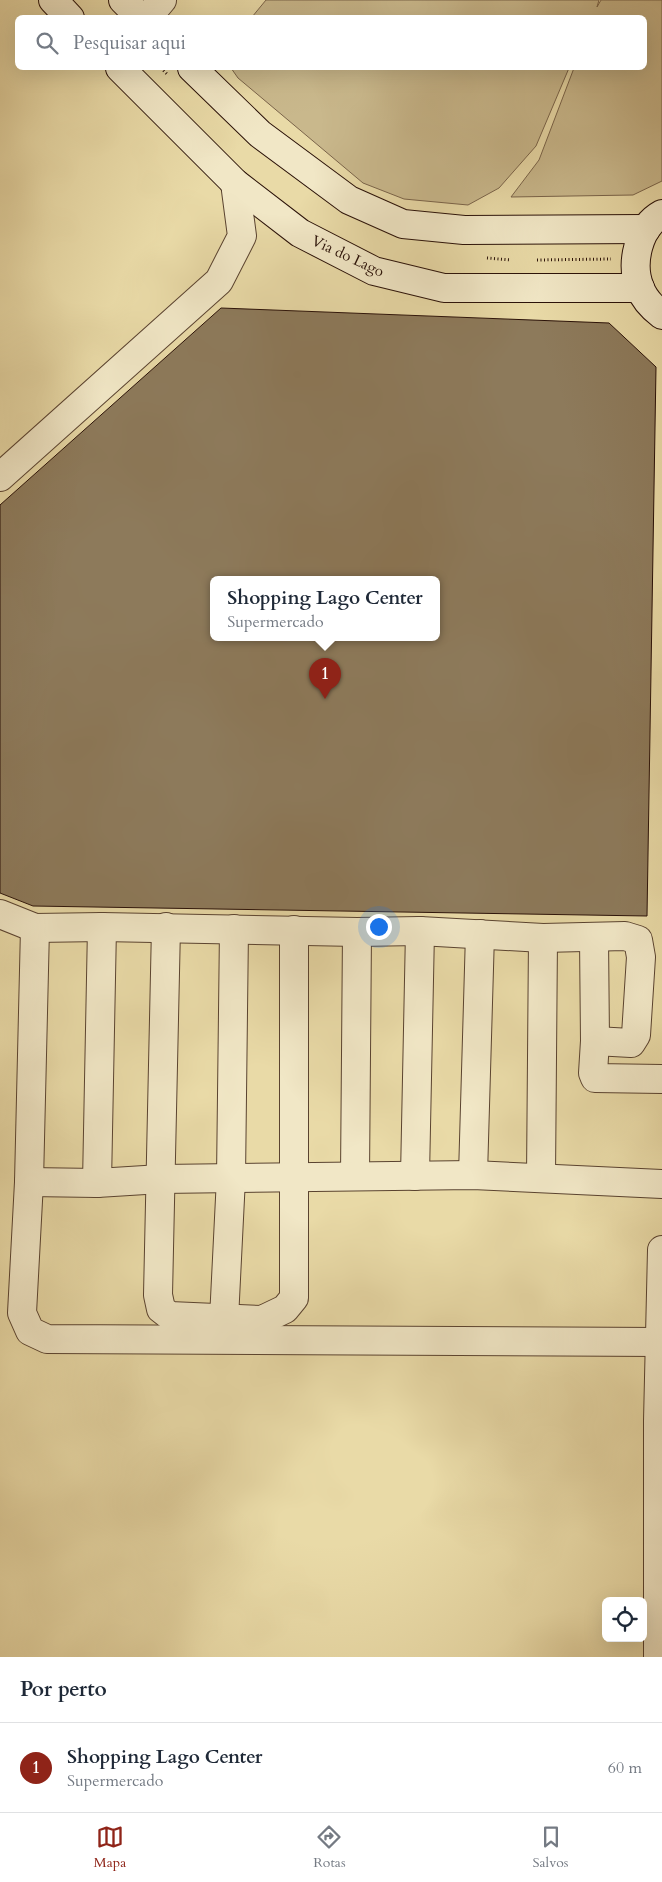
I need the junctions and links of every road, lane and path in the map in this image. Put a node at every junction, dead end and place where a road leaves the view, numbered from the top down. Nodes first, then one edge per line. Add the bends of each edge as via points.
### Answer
1 (53, 0) edge
2 (123, 0) edge
3 (162, 0) edge
4 (67, 15) edge
5 (138, 15) edge
6 (150, 15) edge
7 (122, 70) edge
8 (194, 70) edge
9 (235, 183) junction
10 (654, 221) edge
11 (640, 288) junction
12 (662, 315) edge
13 (0, 477) edge
14 (0, 914) edge
15 (102, 927) junction
16 (166, 927) junction
17 (35, 928) junction
18 (234, 929) junction
19 (294, 930) junction
20 (420, 931) junction
21 (357, 932) junction
22 (480, 934) junction
23 (543, 938) junction
24 (594, 938) junction
25 (594, 1042) junction
26 (662, 1079) edge
27 (473, 1174) junction
28 (355, 1176) junction
29 (415, 1176) junction
30 (293, 1177) junction
31 (541, 1177) junction
32 (231, 1178) junction
33 (161, 1179) junction
34 (29, 1182) junction
35 (97, 1183) junction
36 (662, 1184) edge
37 (662, 1250) edge
38 (661, 1289) edge
39 (224, 1319) junction
40 (661, 1342) edge
41 (658, 1657) edge

1 - 4 street
2 - 5 street
3 - 6 street
7 - 9 street, Via do Lago
8 - 10 street via 267,140 349,200 402,224 464,230
9 - 11 street, Via do Lago via 300,234 374,271 444,288
9 - 13 street via 242,236 219,281
10 - 11 street via 638,245 636,267
11 - 12 street via 650,305
14 - 17 street
15 - 16 street
15 - 17 street
15 - 35 street
16 - 18 street
16 - 33 street
17 - 34 street
18 - 19 street
18 - 32 street
19 - 21 street
19 - 30 street
20 - 21 street
20 - 22 street
20 - 29 street
21 - 28 street
22 - 23 street
22 - 27 street
23 - 24 street
23 - 31 street
24 - 25 street
24 - 25 street via 624,936 638,940 641,957 636,1035 631,1043
25 - 26 street via 593,1073 596,1078
27 - 29 street
27 - 31 street
28 - 29 street
28 - 30 street
30 - 32 street
30 - 39 street via 294,1298 284,1309 262,1320
31 - 36 street
32 - 33 street
32 - 39 street
33 - 35 street
33 - 39 street via 158,1295 161,1309 170,1316
34 - 35 street
34 - 40 street via 22,1314 30,1331 47,1339
37 - 38 street
38 - 40 street
40 - 41 street

